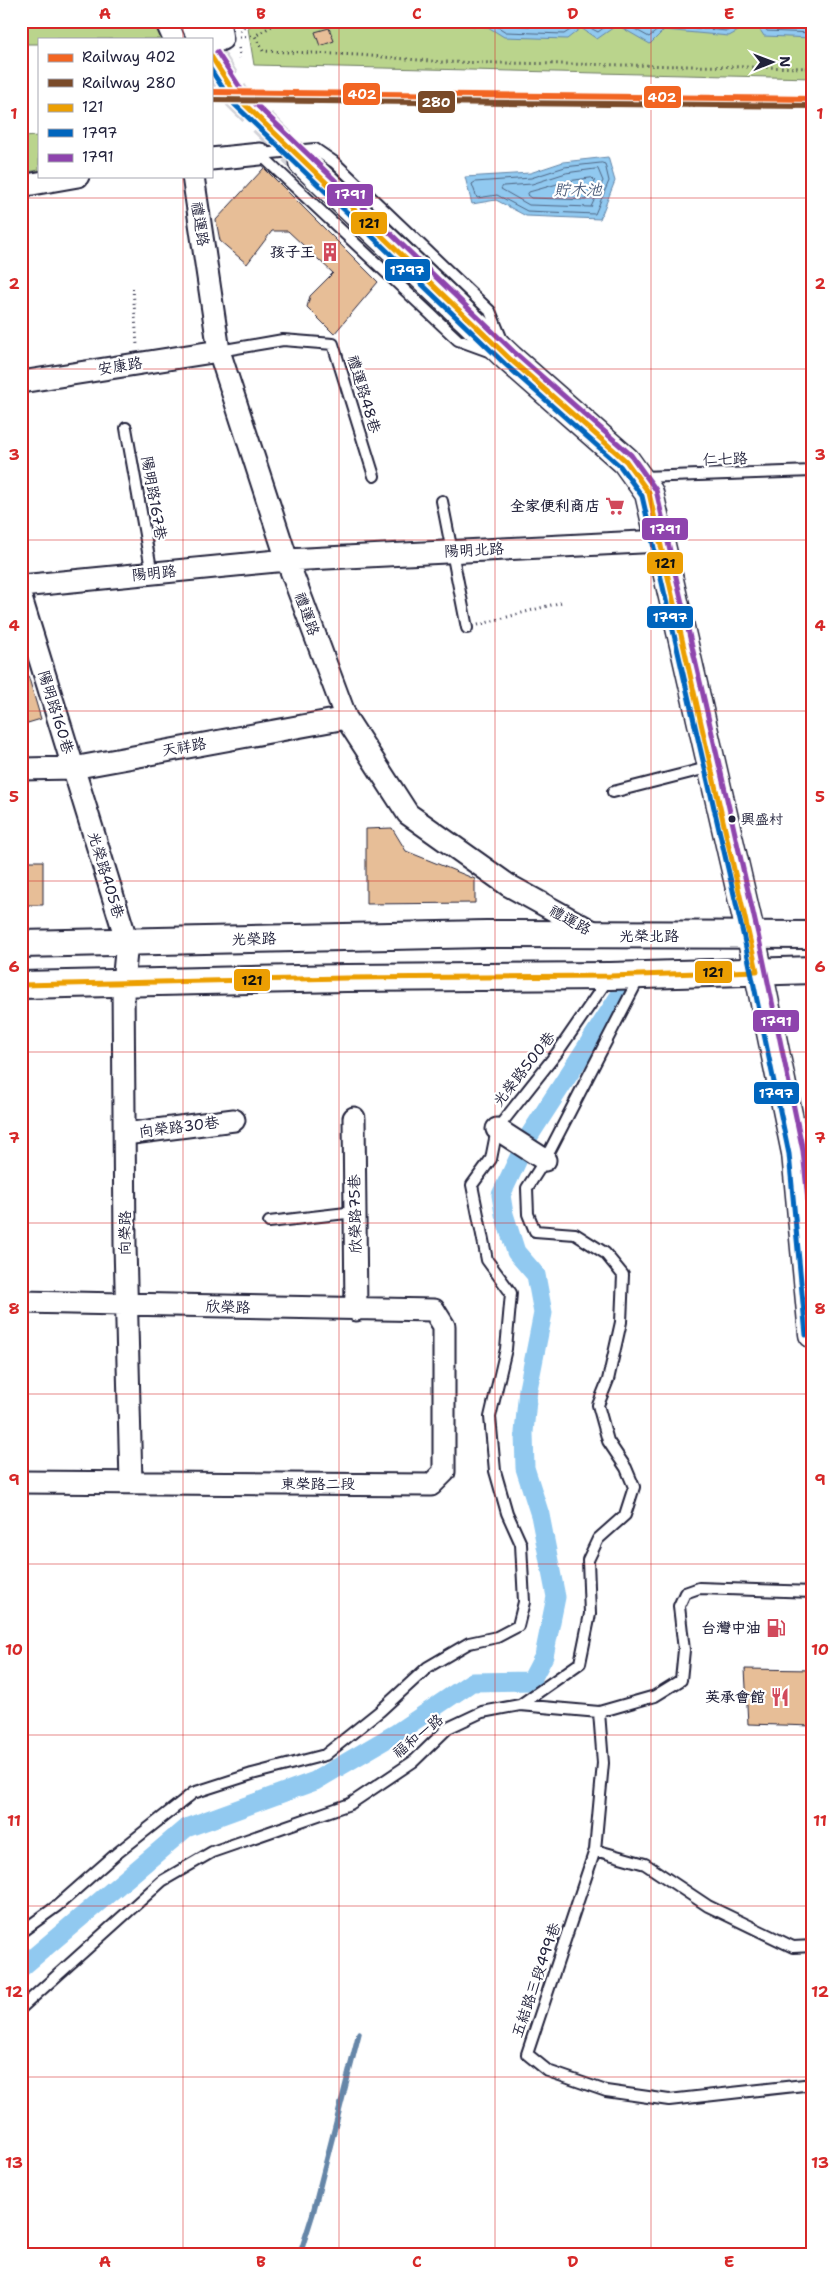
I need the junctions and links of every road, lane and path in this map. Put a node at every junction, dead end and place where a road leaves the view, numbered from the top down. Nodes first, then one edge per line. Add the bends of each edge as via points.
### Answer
1 (166, 21) edge
2 (249, 21) edge
3 (280, 21) edge
4 (208, 33) edge
5 (813, 68) edge
6 (260, 154) junction
7 (212, 159) edge
8 (303, 162) tunnel mouth
9 (67, 178) edge
10 (192, 178) edge
11 (21, 186) edge
12 (132, 288) dead end
13 (219, 350) junction
14 (510, 359) junction
15 (138, 364) junction
16 (21, 382) edge
17 (126, 428) dead end
18 (813, 471) edge
19 (374, 476) dead end
20 (638, 477) junction
21 (442, 502) dead end
22 (661, 541) junction
23 (452, 551) junction
24 (287, 560) junction
25 (152, 574) junction
26 (21, 586) edge
27 (21, 598) edge
28 (562, 602) dead end
29 (467, 628) joint
30 (346, 718) junction
31 (710, 767) junction
32 (73, 768) junction
33 (21, 770) edge
34 (613, 792) dead end
35 (486, 934) joint
36 (813, 935) edge
37 (600, 936) junction
38 (751, 936) junction
39 (127, 942) junction
40 (21, 944) edge
41 (813, 970) edge
42 (758, 971) junction
43 (641, 975) junction
44 (610, 976) junction
45 (123, 983) junction
46 (21, 985) edge
47 (354, 1118) dead end
48 (234, 1120) dead end
49 (496, 1129) junction
50 (125, 1134) junction
51 (804, 1153) edge
52 (545, 1160) junction
53 (813, 1176) edge
54 (355, 1212) junction
55 (270, 1222) dead end
56 (21, 1302) edge
57 (127, 1304) junction
58 (356, 1310) junction
59 (434, 1310) joint
60 (813, 1334) edge
61 (21, 1482) edge
62 (131, 1483) junction
63 (813, 1592) edge
64 (520, 1705) junction
65 (599, 1712) junction
66 (595, 1850) junction
67 (21, 1932) edge
68 (813, 1946) edge
69 (21, 2008) edge
70 (813, 2084) edge

1 - 4 street
2 - 4 path via 243,26
3 - 5 path via 255,36 263,51 442,62
6 - 7 street
6 - 14 lane via 458,340
6 - 14 lane via 315,149 334,162 490,311
8 - 14 main road
9 - 11 street
10 - 13 street, 禮運路
12 - 15 path
13 - 15 street, 安康路
13 - 19 lane, 禮運路48巷 via 283,340 333,344
13 - 24 street, 禮運路
14 - 20 main road via 626,461
15 - 16 street, 安康路
17 - 25 lane, 陽明路167巷
18 - 20 lane, 仁七路
20 - 22 main road via 650,493
21 - 23 lane
22 - 23 street, 陽明北路
22 - 31 main road
23 - 24 street, 陽明北路
23 - 29 lane
24 - 25 street, 陽明路
24 - 30 street, 禮運路
25 - 26 street, 陽明路
27 - 32 street, 陽明路160巷
28 - 29 path
30 - 32 street, 天祥路
30 - 37 street, 禮運路 via 408,814 508,885
31 - 34 lane
31 - 38 main road
32 - 33 street, 天祥路
32 - 39 street, 光榮路405巷
35 - 37 street, 光榮北路
35 - 39 street, 光榮路
36 - 38 street, 光榮北路
37 - 38 street, 光榮北路
38 - 42 main road
39 - 40 street, 光榮路
39 - 45 street, 光榮路405巷
41 - 42 street
42 - 43 street
42 - 51 main road
43 - 44 street
43 - 52 lane
44 - 45 street
44 - 49 lane, 光榮路500巷 via 557,1053
45 - 46 street
45 - 50 street, 向榮路
47 - 54 street, 欣榮路75巷
48 - 50 street, 向榮路30巷
49 - 52 street
49 - 67 lane, 光榮路500巷 via 491,1160 472,1185 488,1260 511,1293 506,1349 490,1417 495,1472 507,1513 521,1544 524,1602 518,1626 497,1637 469,1643 428,1667 380,1711 324,1755 193,1794
50 - 57 street, 向榮路
51 - 53 street
51 - 60 main road
52 - 64 lane via 528,1188 528,1214 535,1231 575,1234 605,1253 623,1275 621,1322 608,1380 598,1405 608,1441 634,1487 625,1515 598,1539 588,1560 590,1614 580,1663
54 - 55 lane
54 - 58 street, 欣榮路75巷
56 - 57 street, 欣榮路
57 - 58 street, 欣榮路
57 - 62 street, 向榮路
58 - 59 street, 欣榮路
59 - 62 street, 東榮路二段 via 444,1326 444,1472 431,1485
61 - 62 street, 東榮路二段
63 - 65 lane, 福和一路 via 698,1588 685,1593 679,1606 684,1650 681,1680 655,1696
64 - 65 lane, 福和一路
64 - 69 lane, 福和一路 via 482,1712 448,1728 414,1761 350,1804 212,1852 162,1881
65 - 66 lane, 五結路三段499巷 via 603,1763
66 - 68 lane via 645,1864 708,1906 793,1946
66 - 70 lane, 五結路三段499巷 via 527,2054 548,2071 606,2091 668,2100

